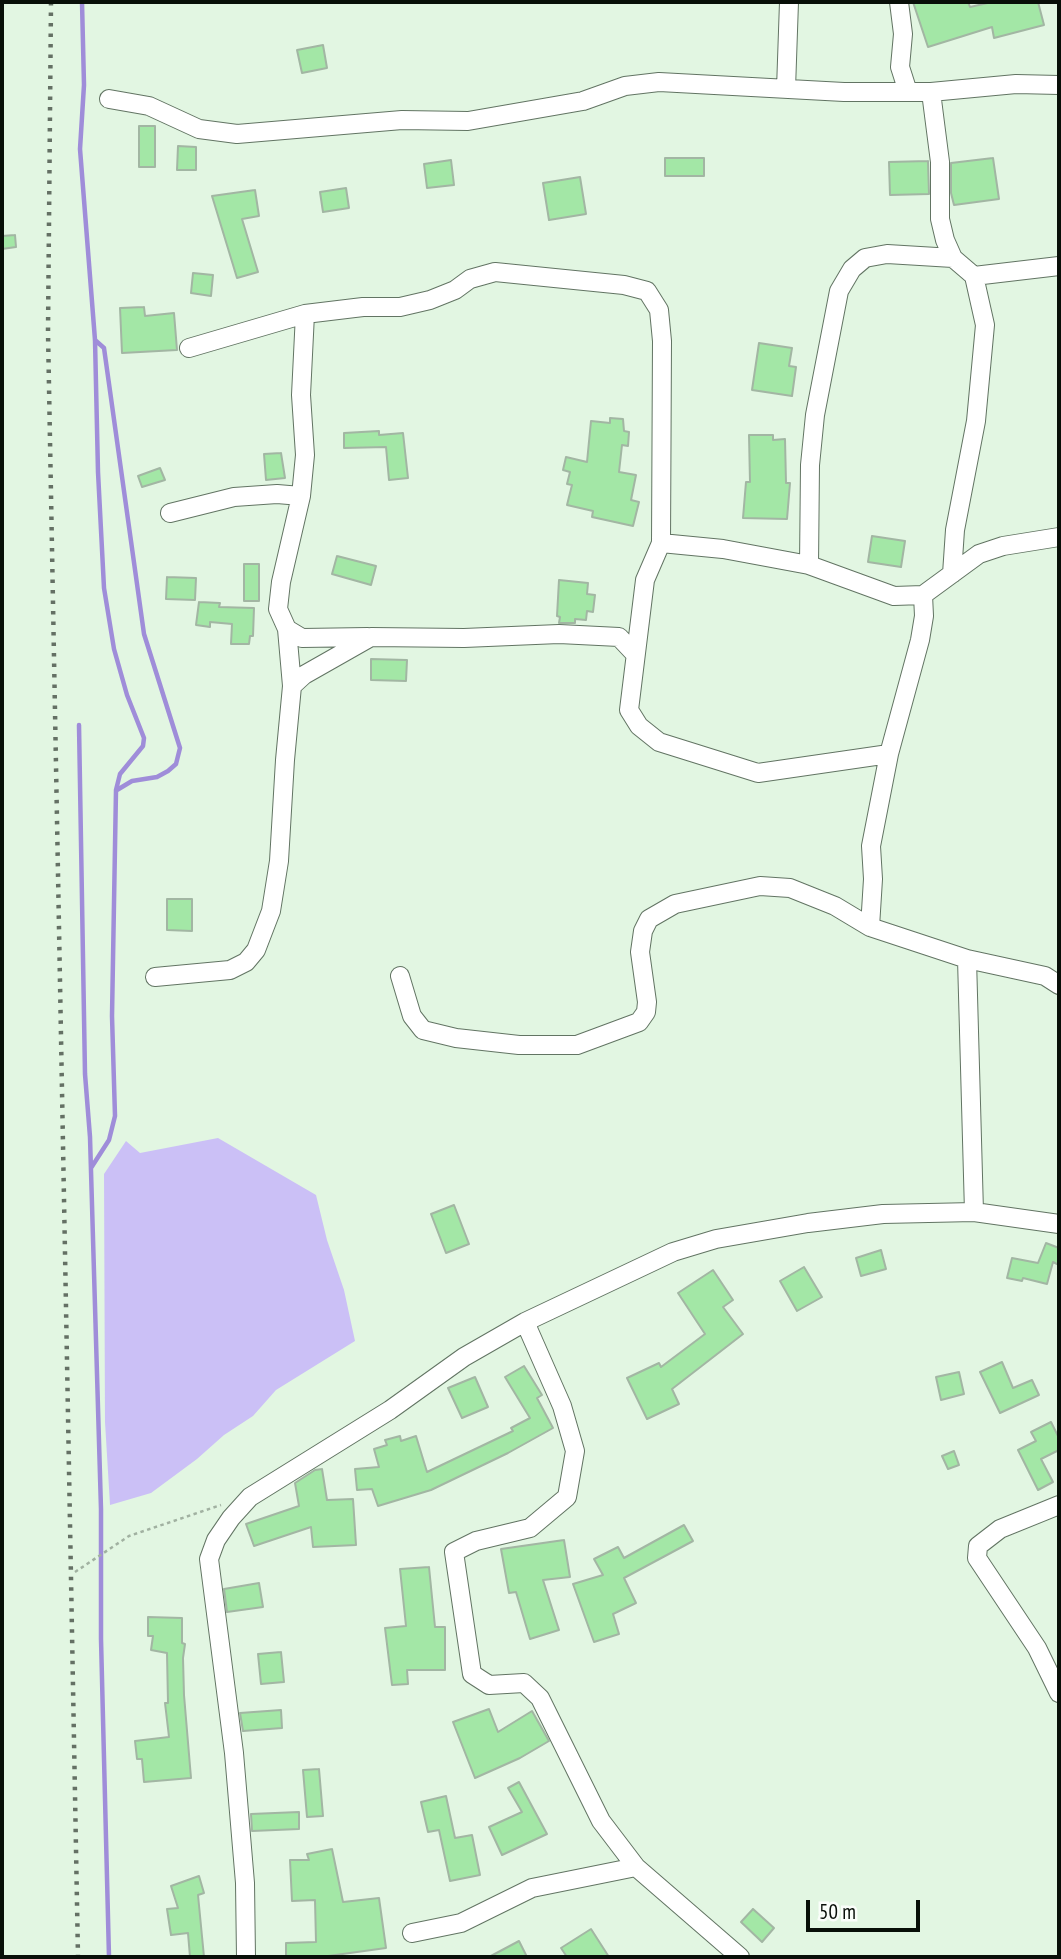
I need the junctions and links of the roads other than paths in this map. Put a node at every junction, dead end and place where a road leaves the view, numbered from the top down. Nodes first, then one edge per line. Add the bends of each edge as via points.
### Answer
1 (789, 2) edge
2 (899, 2) edge
3 (1059, 85) edge
4 (786, 89) junction
5 (908, 92) junction
6 (932, 92) junction
7 (109, 99) dead end
8 (953, 258) junction
9 (1059, 266) edge
10 (974, 276) junction
11 (305, 314) junction
12 (189, 348) dead end
13 (301, 496) junction
14 (170, 513) dead end
15 (1059, 537) edge
16 (661, 543) junction
17 (809, 565) junction
18 (951, 574) junction
19 (923, 595) junction
20 (287, 629) junction
21 (371, 637) junction
22 (635, 654) junction
23 (292, 686) junction
24 (889, 754) junction
25 (870, 927) junction
26 (967, 959) junction
27 (400, 976) dead end
28 (155, 977) dead end
29 (1059, 985) edge
30 (974, 1212) junction
31 (1059, 1224) edge
32 (525, 1322) junction
33 (1059, 1505) edge
34 (1059, 1693) edge
35 (636, 1867) junction
36 (412, 1933) dead end
37 (246, 1957) edge
38 (740, 1957) edge

1 - 4 street
2 - 5 street via 903,34 900,67
3 - 6 street
4 - 5 street
4 - 7 street via 659,82 468,121 402,120 237,134 199,129 149,106
5 - 6 street
6 - 8 street via 940,162 940,219
8 - 10 street
8 - 17 street via 887,254 865,258 839,291 815,415
9 - 10 street
10 - 18 street via 985,325 976,421
11 - 12 street
11 - 13 street
11 - 16 street via 400,307 430,300 495,272 647,291 659,310 662,341
13 - 14 street via 234,497
13 - 20 street via 278,609
15 - 18 street via 1003,545 979,554
16 - 17 street
16 - 22 street via 645,580
17 - 19 street via 894,596
18 - 19 street
19 - 24 street via 920,640
20 - 21 street via 302,638
20 - 23 street
21 - 22 street via 619,637
21 - 23 street
22 - 24 street via 629,710 659,743 758,773
23 - 28 street via 279,861 271,911 256,950 230,970
24 - 25 street via 871,846
25 - 26 street
25 - 27 street via 835,906 790,888 760,886 675,904 649,919 643,931 640,952 646,1012 639,1022 577,1045 519,1045 423,1030 412,1016
26 - 29 street via 1045,976
26 - 30 street
30 - 31 street
30 - 32 street via 883,1214 716,1239 673,1252
32 - 35 street via 562,1406 575,1451 567,1497 558,1505 530,1528 476,1541 454,1552 472,1674 489,1685 524,1683 540,1698 601,1821
32 - 37 street via 250,1497 216,1540 209,1559 234,1753
33 - 34 street via 1000,1529 978,1546 976,1558 1037,1648
35 - 36 street via 532,1888 461,1923
35 - 38 street

